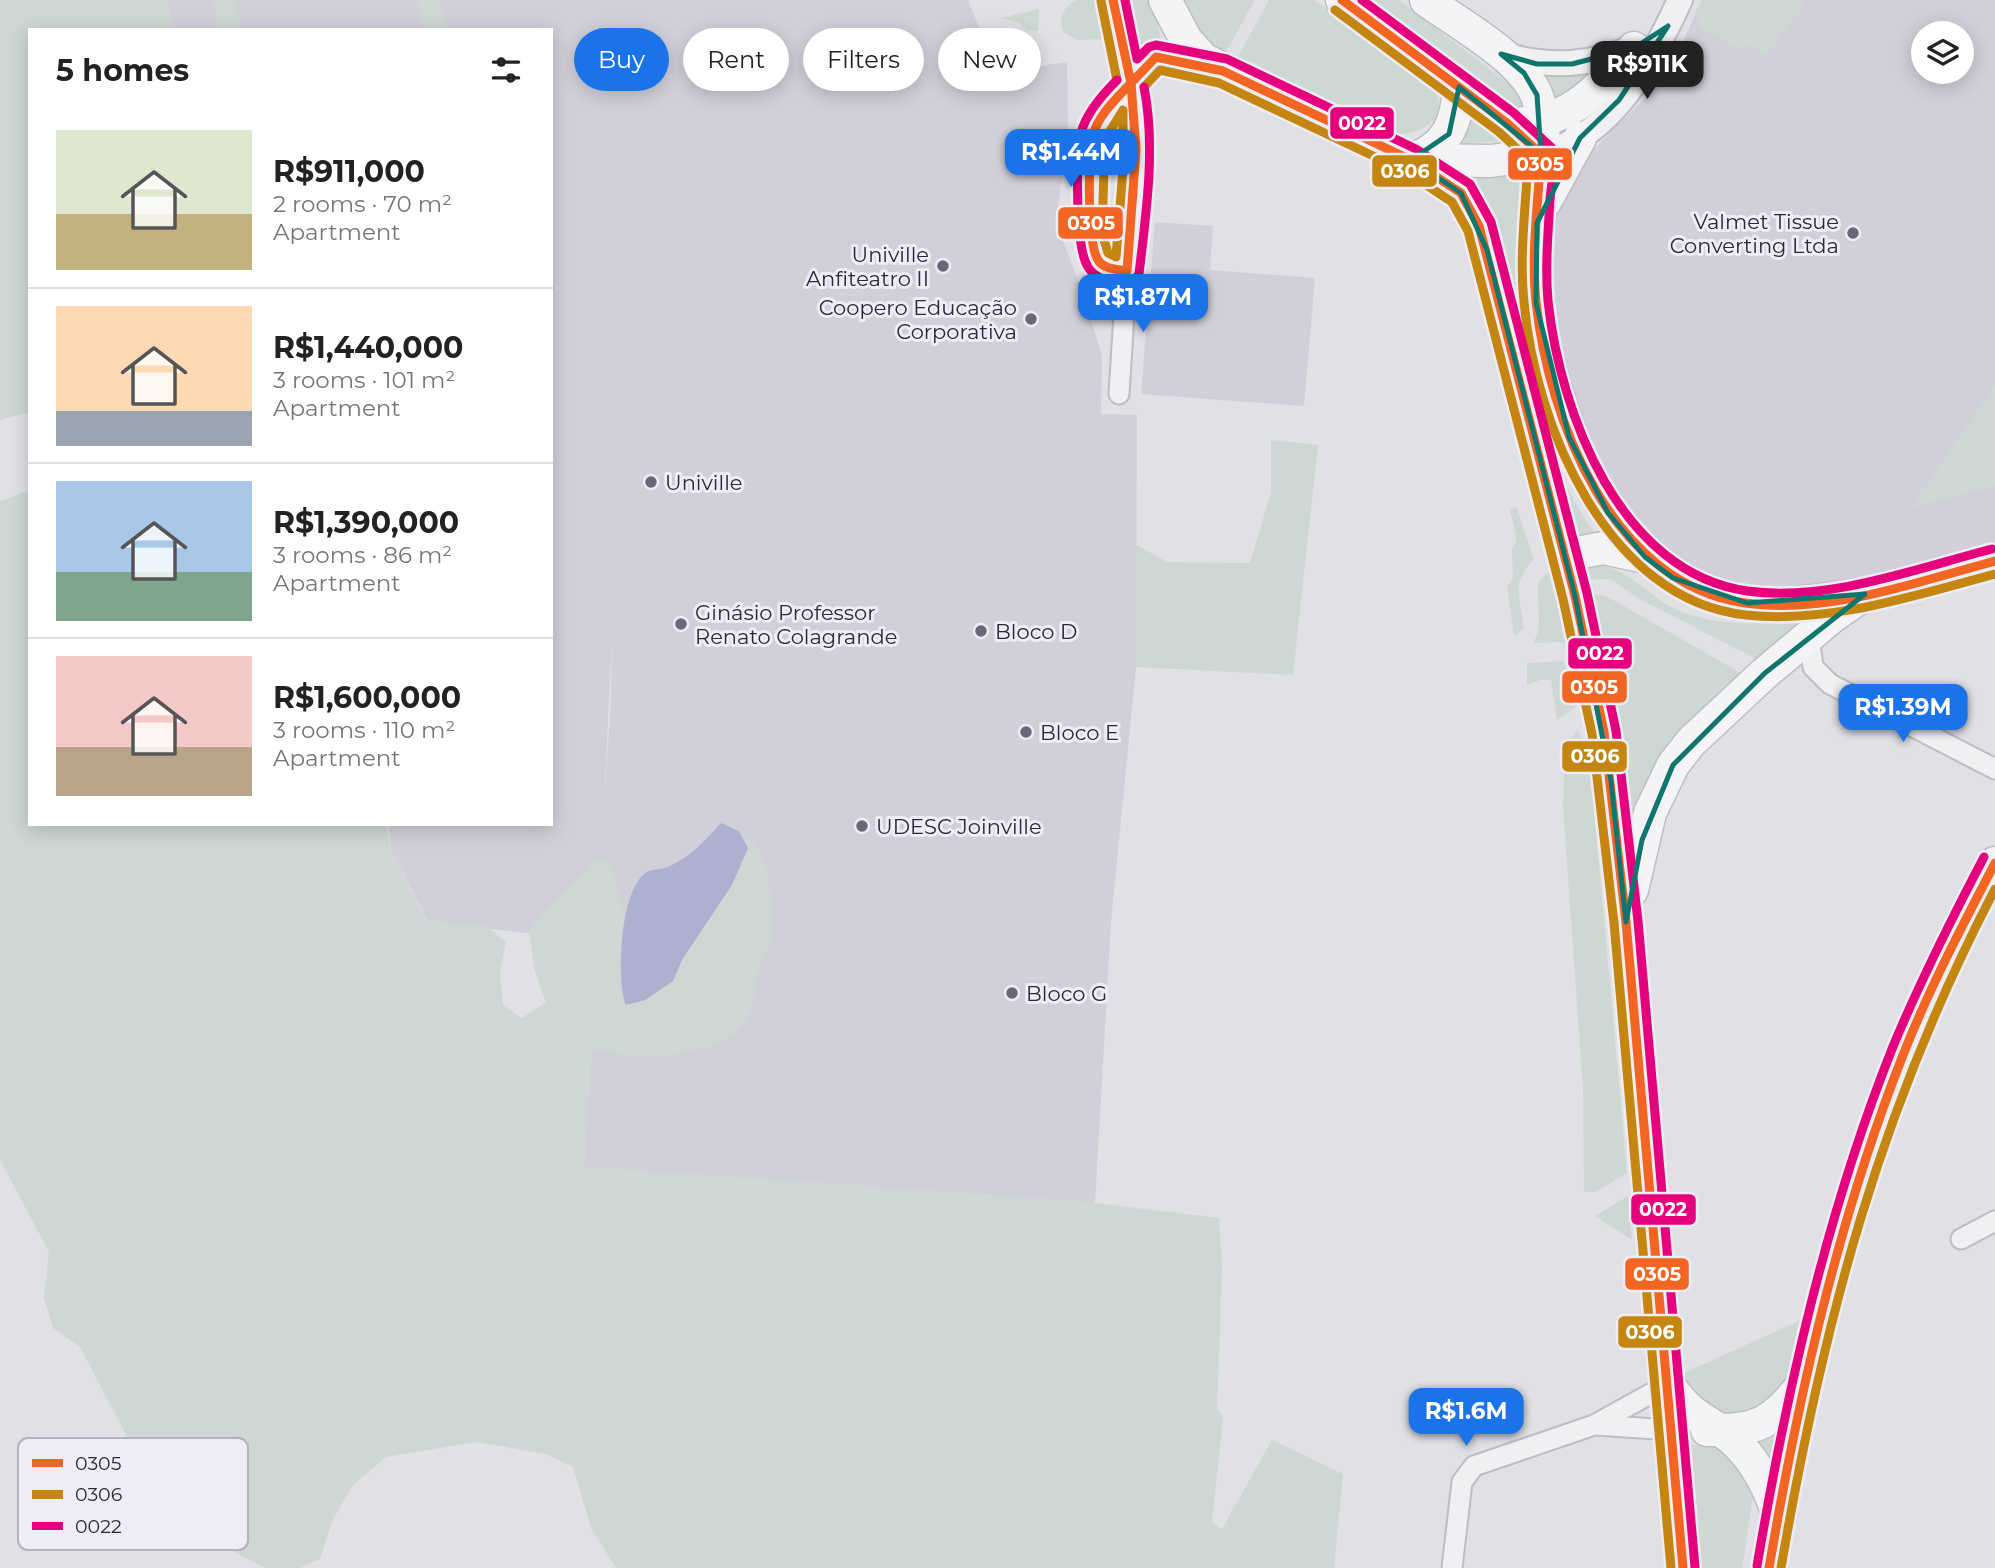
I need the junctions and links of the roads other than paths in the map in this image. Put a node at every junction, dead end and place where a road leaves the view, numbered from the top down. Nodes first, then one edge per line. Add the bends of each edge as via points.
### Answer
1 (1113, 0) edge
2 (1165, 0) edge
3 (1342, 0) edge
4 (1426, 0) edge
5 (1681, 0) edge
6 (1668, 26) junction
7 (1634, 48) junction
8 (1122, 50) junction
9 (1501, 54) junction
10 (1156, 57) junction
11 (1223, 71) junction
12 (1132, 85) junction
13 (1459, 87) junction
14 (1542, 120) junction
15 (1507, 123) junction
16 (1580, 138) junction
17 (1541, 154) junction
18 (1411, 160) junction
19 (1536, 223) junction
20 (1127, 271) junction
21 (1119, 394) dead end
22 (1565, 555) junction
23 (1645, 557) junction
24 (1995, 561) edge
25 (1865, 594) junction
26 (1809, 635) junction
27 (1995, 769) edge
28 (1995, 863) edge
29 (1626, 922) junction
30 (1995, 1221) edge
31 (1961, 1239) dead end
32 (1806, 1381) junction
33 (1668, 1384) junction
34 (1594, 1425) junction
35 (1671, 1430) junction
36 (1721, 1430) junction
37 (1777, 1515) junction
38 (1452, 1568) edge
39 (1683, 1568) edge
40 (1769, 1568) edge

1 - 8 street
2 - 11 main road via 1186,40 1203,59
3 - 13 main road
4 - 9 main road
5 - 6 street
6 - 7 street
6 - 16 street via 1619,100
7 - 9 street via 1572,64 1537,64
7 - 14 main road via 1586,100
8 - 10 street
8 - 12 street
9 - 14 main road via 1532,85
10 - 11 street
10 - 12 street
11 - 18 main road
12 - 20 street via 1136,123
12 - 20 street via 1098,122 1091,155 1093,251 1108,268
13 - 15 main road
13 - 18 main road via 1456,119 1449,134 1426,155
14 - 15 main road
14 - 17 main road
15 - 17 main road
16 - 17 street
16 - 19 main road
17 - 18 main road via 1491,161
17 - 19 main road
18 - 22 main road via 1461,193 1479,226
19 - 23 main road via 1536,303 1548,365 1570,437 1608,513
20 - 21 street
22 - 23 main road via 1604,548
22 - 29 main road via 1602,721
23 - 25 main road via 1698,591 1747,603
24 - 25 main road
25 - 26 main road
26 - 27 street via 1813,667 1830,684
26 - 29 main road via 1712,721 1673,765 1642,840
28 - 32 main road via 1941,970 1881,1113 1842,1236
29 - 33 main road
30 - 31 street
32 - 36 main road via 1767,1422
32 - 37 main road
33 - 34 street
33 - 35 main road
33 - 36 main road via 1693,1415
34 - 35 street
34 - 38 street via 1486,1461 1466,1473
35 - 36 main road
35 - 39 main road
36 - 37 main road via 1757,1468
37 - 40 main road

